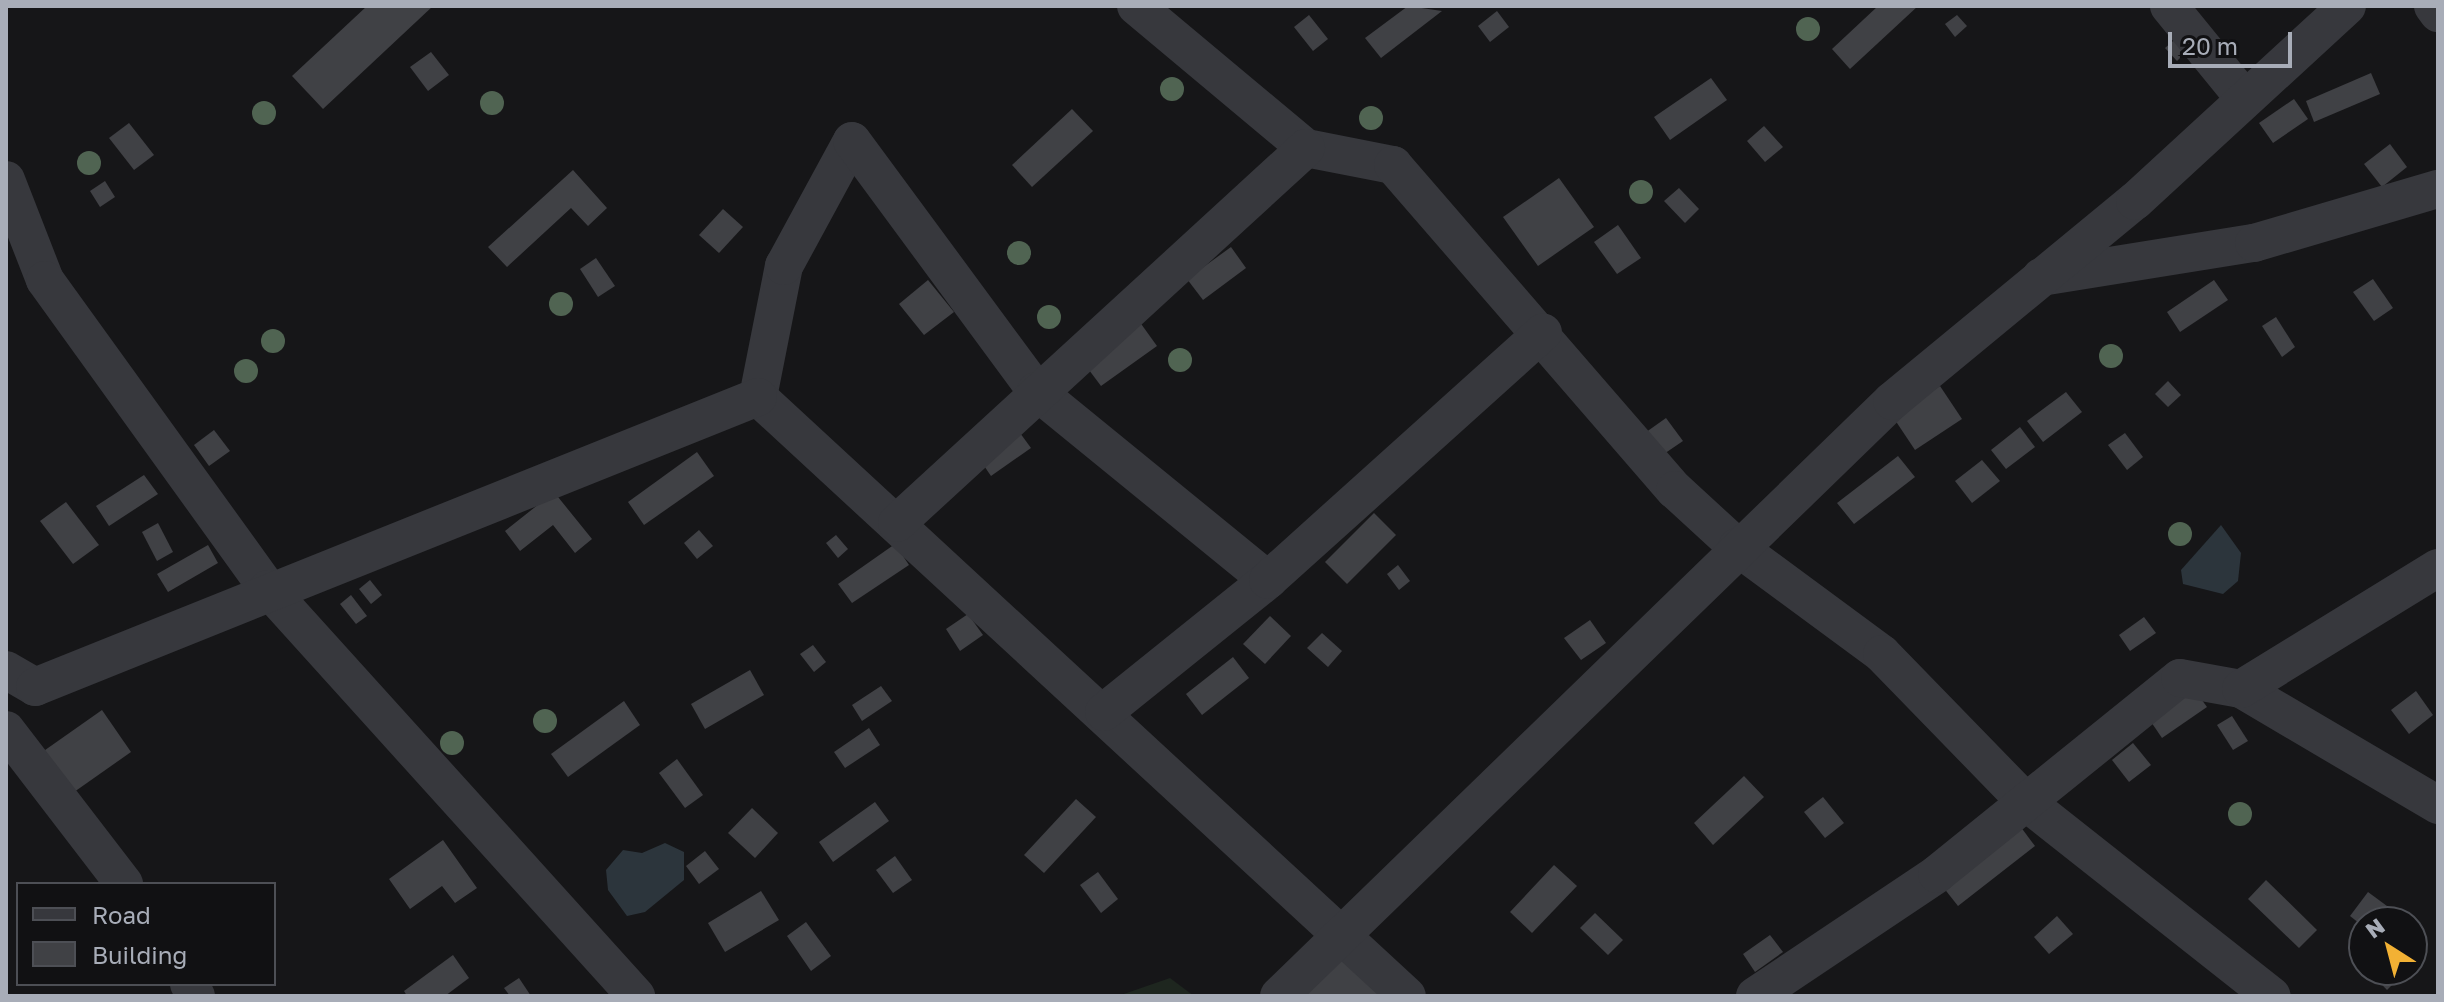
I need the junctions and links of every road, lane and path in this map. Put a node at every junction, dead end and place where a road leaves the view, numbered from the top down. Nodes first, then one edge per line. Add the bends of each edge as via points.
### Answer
1 (1136, 6) edge
2 (2169, 6) edge
3 (2347, 6) edge
4 (2433, 6) edge
5 (2438, 13) edge
6 (2244, 98) junction
7 (1306, 148) junction
8 (6, 180) edge
9 (2438, 189) edge
10 (2034, 278) junction
11 (1543, 332) junction
12 (1036, 391) junction
13 (758, 397) junction
14 (897, 523) junction
15 (1737, 547) junction
16 (2438, 568) edge
17 (1268, 580) junction
18 (268, 589) junction
19 (6, 670) edge
20 (2241, 689) junction
21 (1104, 712) junction
22 (6, 730) edge
23 (2026, 802) junction
24 (2438, 805) edge
25 (122, 882) edge
26 (1344, 933) junction
27 (2266, 994) edge
28 (636, 996) edge
29 (1279, 996) edge
30 (1407, 996) edge
31 (1755, 996) edge

1 - 7 street
2 - 6 street
3 - 6 street
4 - 5 street
6 - 10 street via 2135,201
7 - 11 street via 1393,165
7 - 12 street
8 - 18 street via 45,280
9 - 10 street via 2254,243
10 - 15 street
11 - 15 street via 1675,490
11 - 17 street
12 - 13 street via 852,141 784,266
12 - 14 street
12 - 17 street
13 - 14 street
13 - 18 street
14 - 21 street
15 - 23 street via 1882,654
15 - 26 street via 1439,848
16 - 20 street
17 - 21 street
18 - 19 street via 35,687
18 - 28 street
20 - 23 street via 2180,678
20 - 24 street
21 - 26 street
22 - 25 street
23 - 27 street
23 - 31 street via 1937,874
26 - 29 street
26 - 30 street

